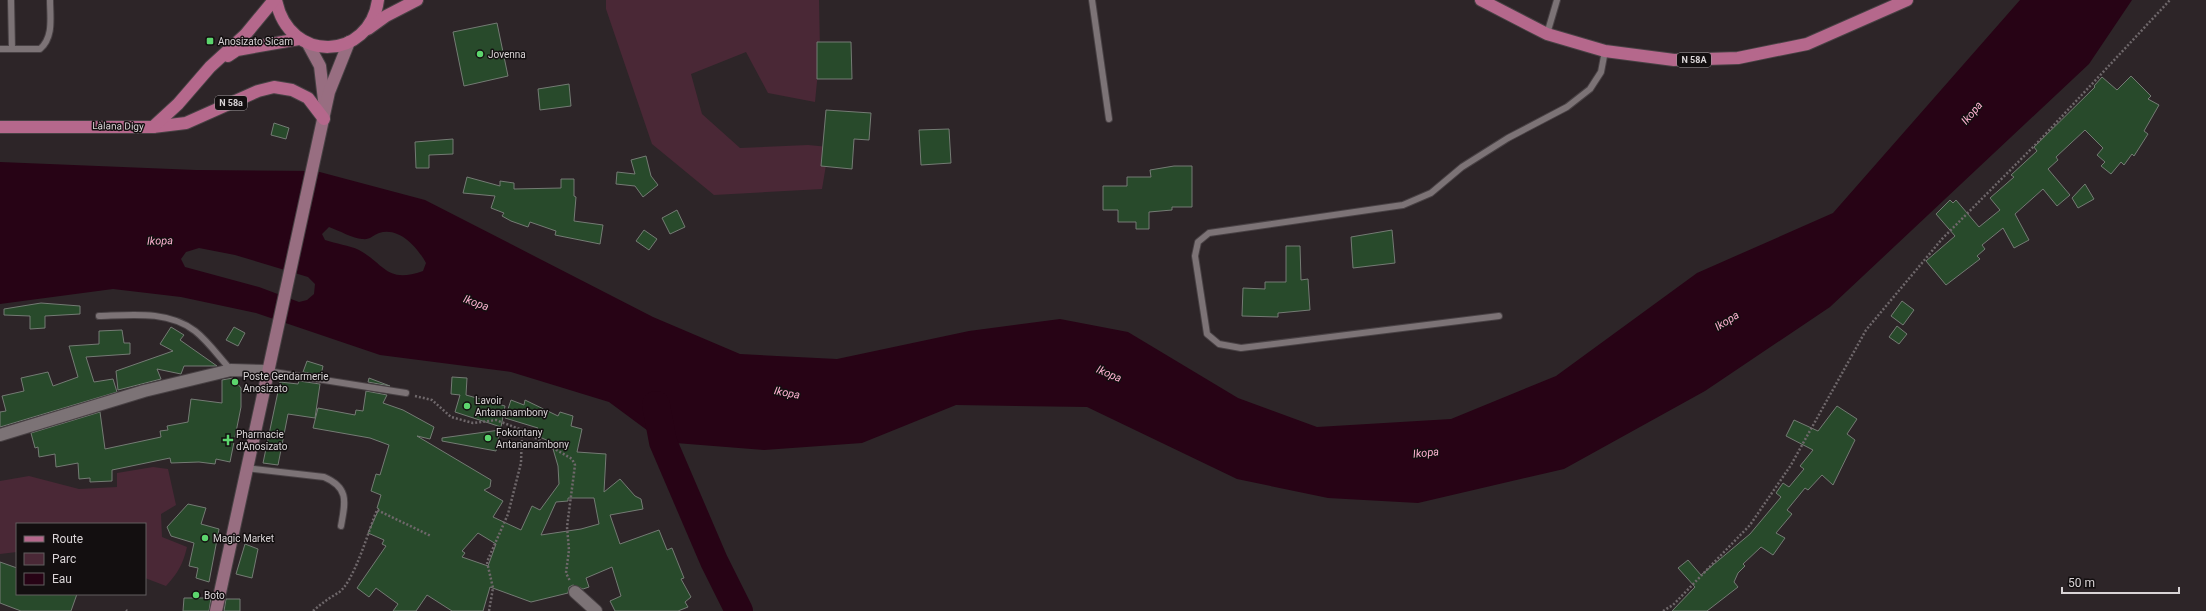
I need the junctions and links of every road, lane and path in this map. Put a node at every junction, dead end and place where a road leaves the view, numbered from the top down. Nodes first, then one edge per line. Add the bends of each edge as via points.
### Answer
1 (11, 0) edge
2 (50, 0) edge
3 (275, 0) edge
4 (378, 0) edge
5 (417, 0) edge
6 (1092, 0) edge
7 (1481, 0) edge
8 (1557, 0) edge
9 (1907, 0) edge
10 (2170, 0) edge
11 (362, 33) junction
12 (1547, 34) junction
13 (303, 41) junction
14 (349, 42) junction
15 (0, 49) edge
16 (12, 49) junction
17 (1604, 51) junction
18 (210, 67) junction
19 (324, 119) junction
20 (1109, 119) dead end
21 (0, 127) edge
22 (153, 127) junction
23 (98, 316) dead end
24 (1499, 316) dead end
25 (268, 366) junction
26 (231, 370) junction
27 (406, 393) joint
28 (522, 430) junction
29 (0, 435) edge
30 (246, 468) junction
31 (341, 526) dead end
32 (431, 536) dead end
33 (575, 592) joint
34 (216, 611) edge
35 (313, 611) edge
36 (489, 611) edge
37 (596, 611) edge
38 (1663, 611) edge

1 - 16 lane
2 - 16 lane via 50,32 47,43 40,49
3 - 13 main road via 287,28
3 - 18 main road via 245,35
4 - 11 main road via 373,18
5 - 11 main road via 386,16
6 - 20 lane
7 - 12 main road, N 58A
8 - 12 lane
9 - 17 main road, N 58A via 1807,44 1738,58 1674,60
10 - 38 path via 2039,141 1942,240 1866,330 1792,466 1750,525 1673,605
11 - 14 main road
12 - 17 main road, N 58A
13 - 14 main road via 328,47
13 - 18 main road via 237,50
13 - 19 main road via 320,66 325,92
14 - 19 main road via 329,92
15 - 16 lane
17 - 24 lane via 1601,72 1590,90 1567,107 1508,138 1462,167 1431,193 1403,205 1209,233 1198,242 1195,256 1207,334 1220,344 1241,348
18 - 22 main road, Làlana Digy via 178,104
19 - 22 main road, N 58a via 308,98 292,90 274,87 258,91 186,123
19 - 25 main road
21 - 22 main road, Làlana Digy / N 58a
23 - 26 lane via 148,315 177,320 195,331
25 - 26 street
25 - 27 lane
25 - 30 main road
26 - 29 street via 144,391
27 - 28 path via 432,400 451,417 473,423 496,420
28 - 33 path via 572,459 575,466 567,527 569,550 566,573
28 - 36 path via 521,463 508,514 487,562 493,588
30 - 31 lane via 324,477 334,482 342,490 345,503
30 - 34 main road
32 - 35 path via 377,510 353,573 338,593
33 - 37 street

